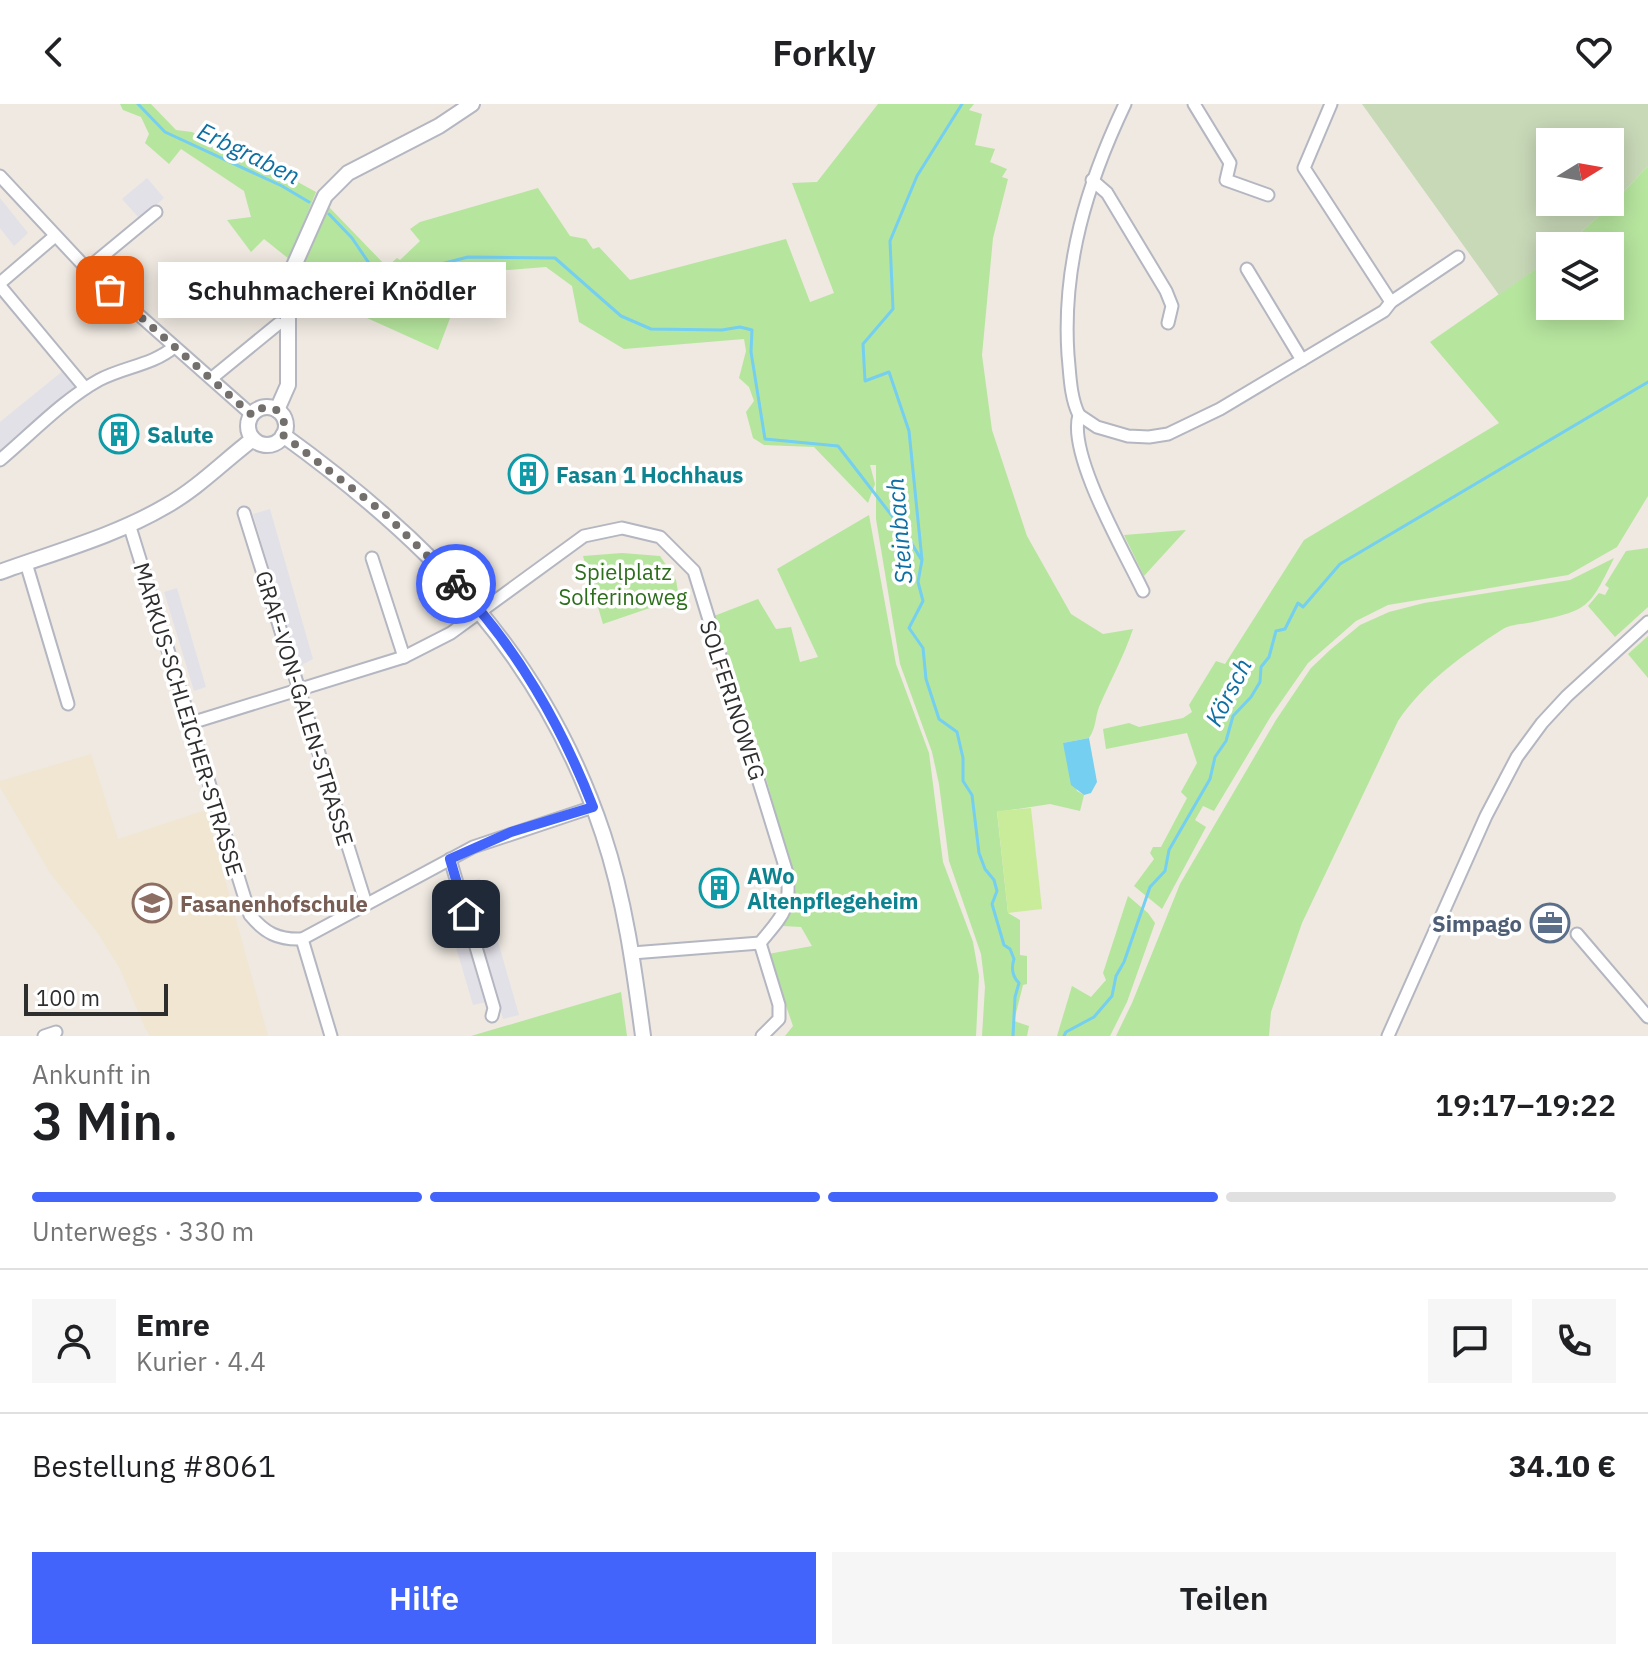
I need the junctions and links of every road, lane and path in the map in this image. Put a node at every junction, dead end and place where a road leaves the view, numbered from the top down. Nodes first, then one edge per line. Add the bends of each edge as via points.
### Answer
1 (472, 104) edge
2 (1125, 104) edge
3 (1194, 104) edge
4 (1331, 104) edge
5 (0, 176) edge
6 (1092, 180) junction
7 (1268, 195) dead end
8 (156, 212) dead end
9 (55, 236) junction
10 (1458, 257) dead end
11 (87, 269) junction
12 (1247, 269) dead end
13 (0, 284) edge
14 (1391, 302) junction
15 (1168, 323) dead end
16 (278, 324) dead end
17 (174, 347) junction
18 (1302, 360) junction
19 (212, 378) junction
20 (85, 388) junction
21 (277, 410) junction
22 (252, 415) junction
23 (1079, 415) junction
24 (283, 435) junction
25 (253, 439) junction
26 (0, 460) edge
27 (244, 513) dead end
28 (129, 524) junction
29 (372, 558) dead end
30 (26, 563) junction
31 (0, 572) edge
32 (1143, 591) dead end
33 (481, 612) junction
34 (1648, 622) edge
35 (404, 657) junction
36 (298, 688) junction
37 (68, 704) dead end
38 (191, 723) junction
39 (593, 807) junction
40 (450, 859) junction
41 (366, 904) junction
42 (1577, 934) dead end
43 (302, 939) junction
44 (760, 943) junction
45 (632, 953) junction
46 (492, 1016) dead end
47 (1648, 1017) edge
48 (56, 1032) dead end
49 (44, 1036) edge
50 (331, 1036) edge
51 (643, 1036) edge
52 (762, 1036) edge
53 (1388, 1036) edge

1 - 21 street via 348,173 325,196 288,288 288,385
2 - 6 street
3 - 7 street via 1230,163 1226,180
4 - 14 street via 1304,168
5 - 9 street
6 - 15 street via 1107,193 1166,291 1172,306
6 - 23 street via 1073,252 1067,328
8 - 11 street
9 - 11 street
9 - 13 street
10 - 14 street
11 - 17 street
12 - 18 street
13 - 20 street
14 - 18 street
16 - 19 street
17 - 19 street
17 - 20 street
18 - 23 street via 1168,434 1128,436
19 - 22 street
20 - 26 street
21 - 22 street via 261,408
21 - 24 street via 285,424
22 - 25 street via 248,427
23 - 32 street via 1076,425 1095,492
24 - 25 street via 269,445
24 - 33 street via 384,513
25 - 28 street via 188,492
27 - 36 street, GRAF-VON-GALEN-STRASSE
28 - 30 street
28 - 38 street, MARKUS-SCHLEICHER-STRASSE
29 - 35 street
30 - 31 street
30 - 37 street
33 - 35 street, SOLFERINOWEG
33 - 39 street via 561,735
33 - 44 street, SOLFERINOWEG via 584,536 622,528 660,537 679,553 694,571 787,873 787,908
34 - 53 street via 1567,696 1517,757
35 - 36 street, SOLFERINOWEG
36 - 38 street, SOLFERINOWEG
36 - 41 street, GRAF-VON-GALEN-STRASSE
38 - 43 street, MARKUS-SCHLEICHER-STRASSE via 250,915 273,936
39 - 40 street via 511,832
39 - 45 street
40 - 41 street
40 - 46 street
41 - 43 street
42 - 47 street
43 - 50 street
44 - 45 street
44 - 52 street via 779,1005 779,1019
45 - 51 street
48 - 49 street

